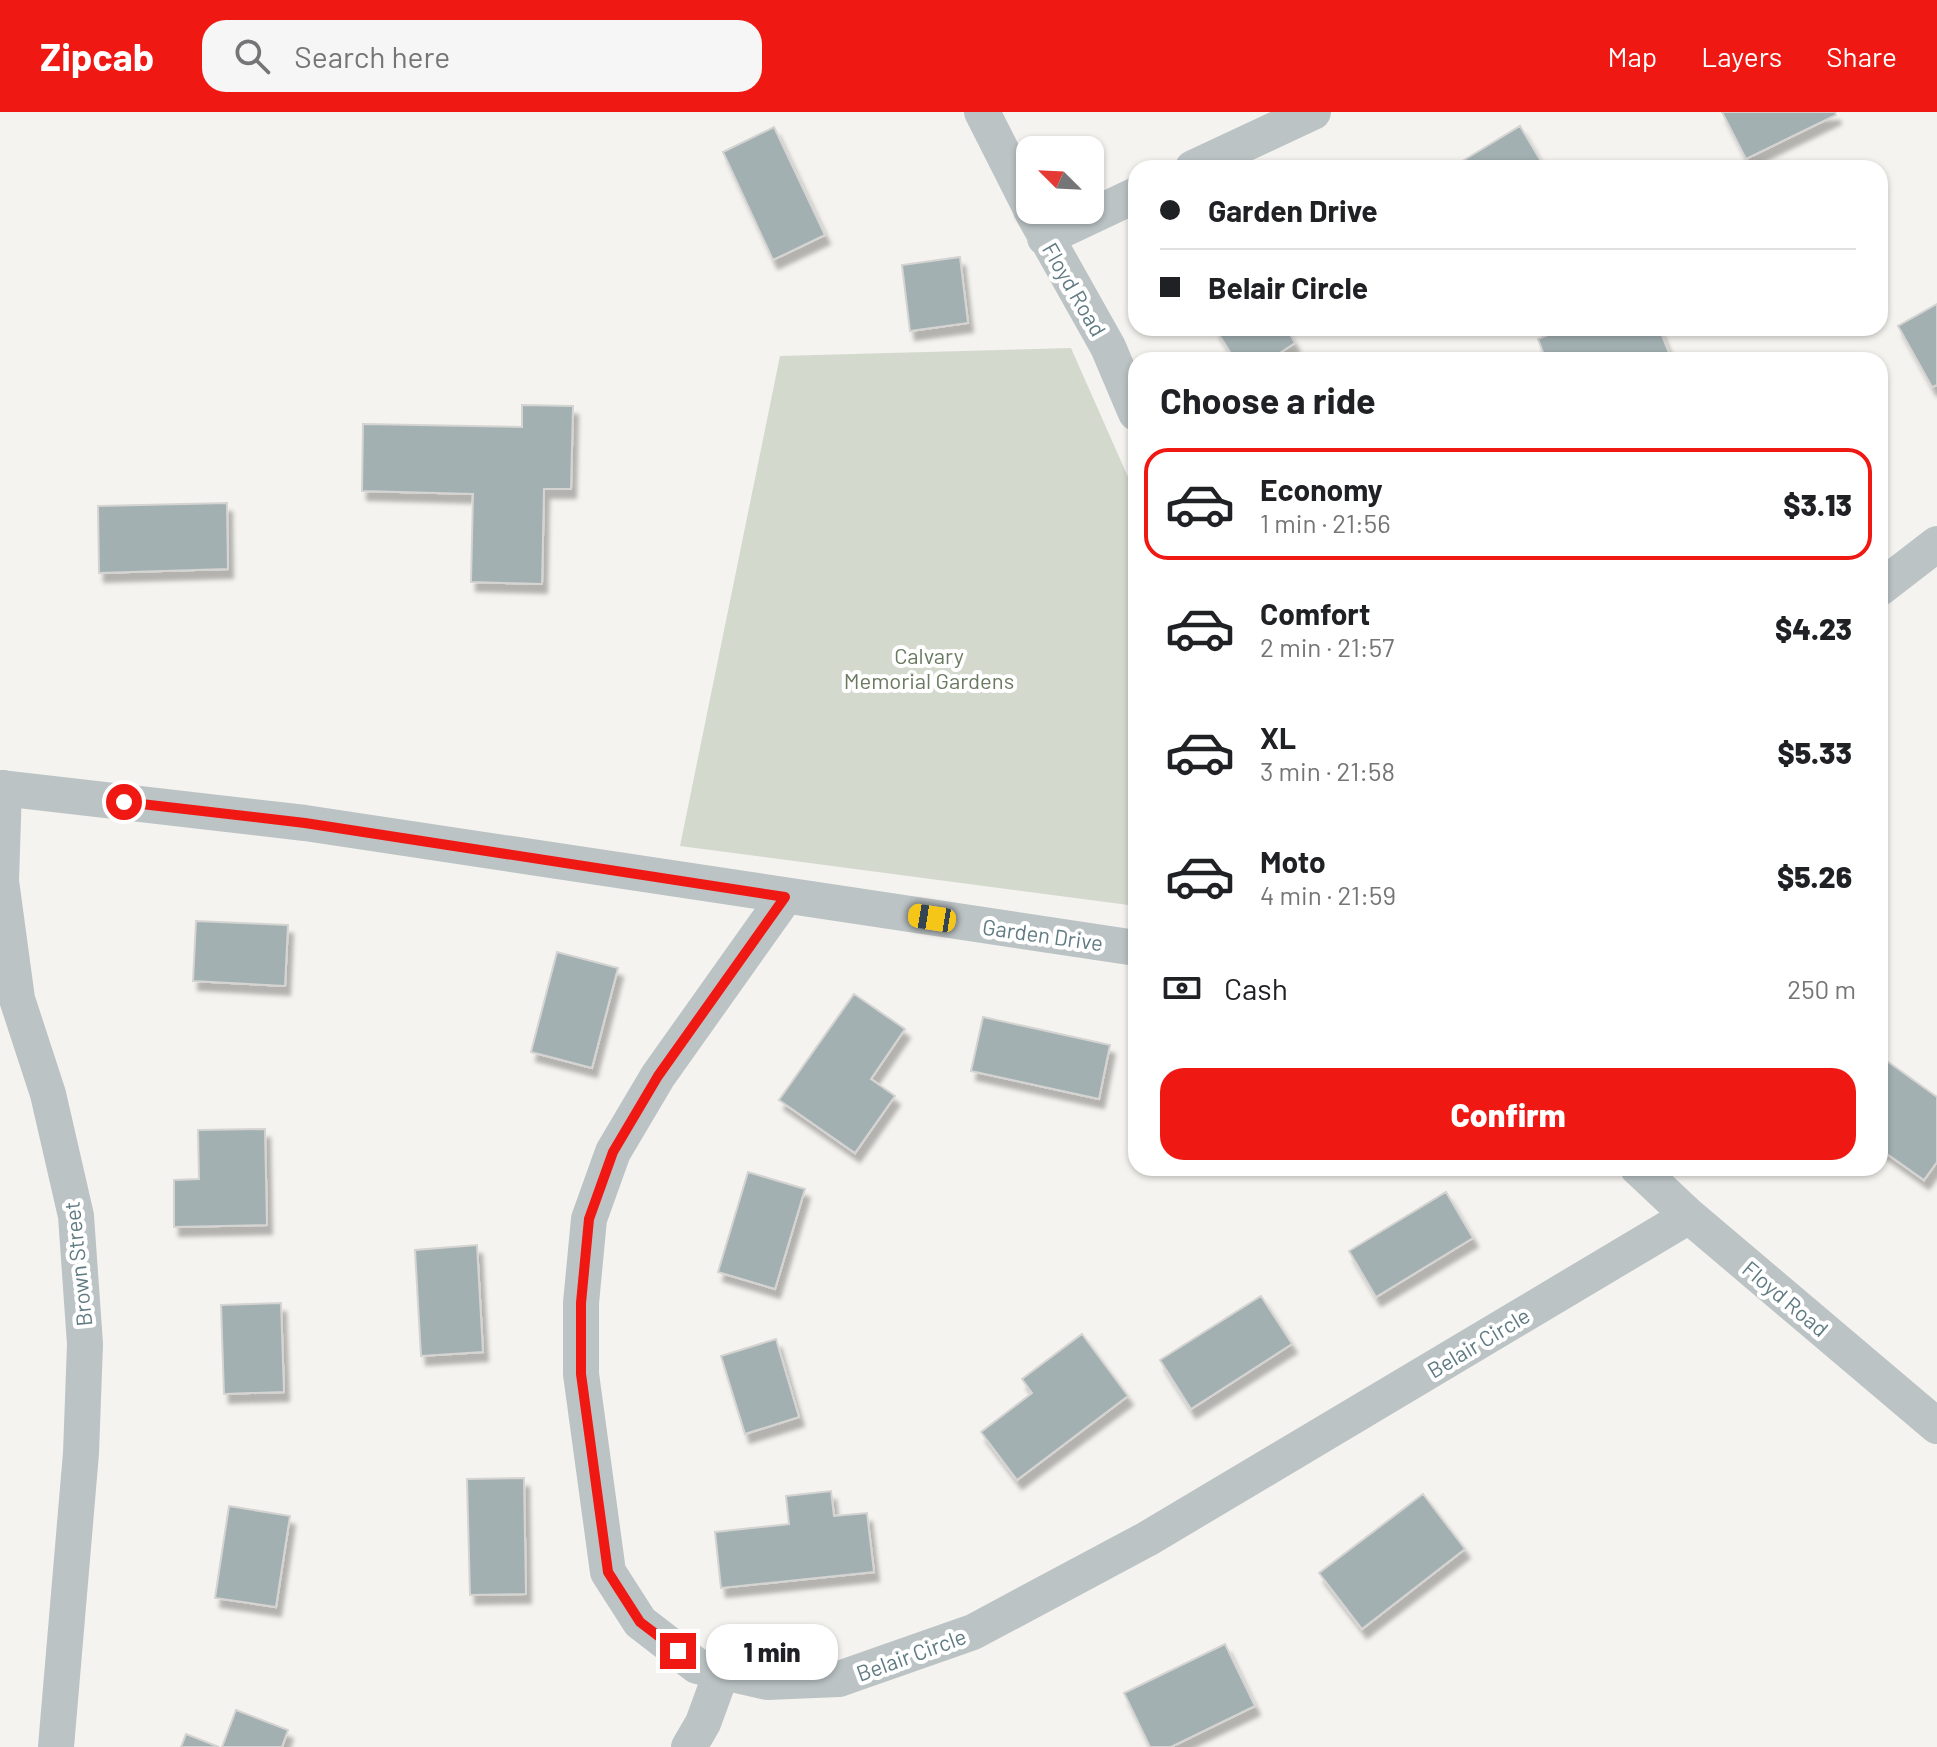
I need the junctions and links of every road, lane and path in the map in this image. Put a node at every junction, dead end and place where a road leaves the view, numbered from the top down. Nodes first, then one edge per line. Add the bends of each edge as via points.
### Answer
1 (982, 112) edge
2 (1313, 112) edge
3 (1210, 160) edge
4 (1016, 180) edge
5 (1128, 197) edge
6 (1104, 202) edge
7 (1038, 224) edge
8 (1128, 394) edge
9 (1937, 544) edge
10 (1888, 582) edge
11 (2, 788) edge
12 (785, 897) junction
13 (1128, 947) edge
14 (1646, 1176) edge
15 (1689, 1216) junction
16 (1937, 1426) edge
17 (722, 1671) junction
18 (56, 1747) edge
19 (689, 1747) edge

1 - 4 street, Floyd Road
2 - 3 street
5 - 6 street
7 - 8 street, Floyd Road via 1108,347
9 - 10 street
11 - 12 street, Garden Drive via 305,823
11 - 18 street, Brown Street via 1,881 17,999 48,1094 76,1216 85,1344
12 - 13 street, Garden Drive
12 - 17 street, Belair Circle via 658,1076 613,1152 589,1219 581,1303 581,1374 608,1572 640,1622 697,1666
14 - 15 street, Floyd Road
15 - 16 street, Floyd Road
15 - 17 street, Belair Circle via 1147,1539 973,1632 839,1679 767,1682
17 - 19 street

